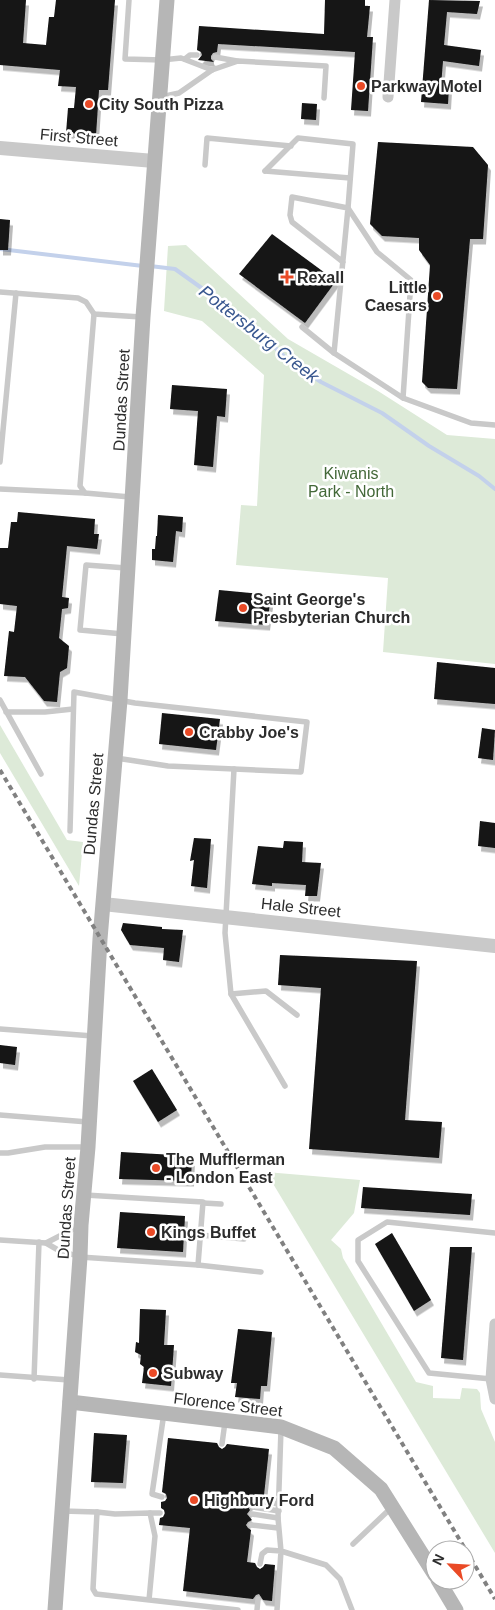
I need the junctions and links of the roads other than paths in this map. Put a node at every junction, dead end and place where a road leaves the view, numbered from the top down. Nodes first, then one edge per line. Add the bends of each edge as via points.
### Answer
1 (129, 0) edge
2 (167, 0) edge
3 (395, 0) edge
4 (197, 55) dead end
5 (215, 57) dead end
6 (185, 59) junction
7 (162, 60) junction
8 (238, 61) junction
9 (212, 70) junction
10 (159, 97) junction
11 (388, 97) dead end
12 (324, 98) dead end
13 (291, 146) junction
14 (0, 148) edge
15 (154, 161) junction
16 (205, 166) dead end
17 (350, 178) junction
18 (348, 208) junction
19 (343, 262) junction
20 (0, 292) edge
21 (16, 293) junction
22 (94, 314) junction
23 (143, 317) junction
24 (302, 327) dead end
25 (334, 352) junction
26 (403, 398) junction
27 (495, 425) edge
28 (0, 462) edge
29 (0, 489) edge
30 (86, 494) junction
31 (132, 497) junction
32 (128, 568) junction
33 (124, 634) junction
34 (0, 700) edge
35 (120, 700) junction
36 (73, 709) junction
37 (6, 712) junction
38 (114, 757) junction
39 (234, 769) junction
40 (40, 774) dead end
41 (70, 832) dead end
42 (103, 904) junction
43 (226, 917) junction
44 (495, 946) edge
45 (231, 994) junction
46 (296, 1015) dead end
47 (0, 1029) edge
48 (95, 1036) junction
49 (285, 1086) dead end
50 (0, 1115) edge
51 (90, 1122) junction
52 (88, 1147) junction
53 (0, 1152) edge
54 (85, 1195) junction
55 (203, 1203) junction
56 (221, 1204) dead end
57 (81, 1226) junction
58 (495, 1233) edge
59 (200, 1235) junction
60 (244, 1239) dead end
61 (0, 1240) edge
62 (39, 1242) junction
63 (46, 1243) junction
64 (80, 1258) junction
65 (198, 1265) junction
66 (260, 1272) dead end
67 (495, 1324) edge
68 (0, 1375) edge
69 (34, 1379) junction
70 (491, 1379) junction
71 (72, 1380) junction
72 (495, 1399) edge
73 (70, 1402) junction
74 (164, 1413) junction
75 (225, 1420) junction
76 (281, 1427) junction
77 (222, 1444) dead end
78 (162, 1497) dead end
79 (254, 1500) dead end
80 (279, 1504) junction
81 (253, 1507) dead end
82 (392, 1507) junction
83 (62, 1511) junction
84 (279, 1511) junction
85 (97, 1512) junction
86 (150, 1513) junction
87 (160, 1513) dead end
88 (252, 1514) dead end
89 (278, 1518) junction
90 (251, 1525) dead end
91 (278, 1528) junction
92 (353, 1544) dead end
93 (281, 1551) junction
94 (425, 1559) edge
95 (260, 1564) dead end
96 (444, 1590) edge
97 (258, 1599) dead end
98 (149, 1600) junction
99 (55, 1610) edge
100 (238, 1610) edge
101 (257, 1610) edge
102 (277, 1610) edge
103 (352, 1610) edge
104 (456, 1610) edge

1 - 7 lane via 125,59
2 - 7 main road, Dundas Street
3 - 11 street
4 - 6 lane
5 - 8 lane
6 - 7 lane
6 - 9 lane
7 - 10 main road, Dundas Street
8 - 9 lane
8 - 12 lane via 326,66
9 - 10 lane via 179,93
10 - 15 main road, Dundas Street
13 - 16 lane via 206,138
13 - 17 lane via 298,138 353,144
13 - 17 lane via 265,171
14 - 15 street, First Street
15 - 23 main road, Dundas Street
17 - 18 lane
18 - 19 lane
18 - 19 lane via 292,198 290,215 296,226
18 - 26 lane via 377,252 411,280
19 - 25 lane
20 - 21 lane
21 - 22 lane via 78,298 86,302
21 - 28 lane
22 - 23 lane
22 - 30 lane via 80,486
23 - 31 main road, Dundas Street
24 - 25 lane
25 - 26 lane
26 - 27 lane via 471,423
29 - 30 lane
30 - 31 lane
31 - 32 main road, Dundas Street
32 - 33 main road, Dundas Street
32 - 33 lane via 86,565 80,630
33 - 35 main road, Dundas Street
34 - 37 lane
35 - 36 lane via 74,692
35 - 38 main road, Dundas Street
35 - 39 lane via 307,722 301,772
36 - 37 lane
36 - 41 lane
37 - 40 lane
38 - 39 lane via 168,766
38 - 42 main road, Dundas Street
39 - 43 lane
42 - 43 street, Hale Street
42 - 48 main road, Dundas Street
43 - 44 street, Hale Street
43 - 45 lane
45 - 46 lane via 266,991
45 - 49 lane
47 - 48 lane
48 - 51 main road, Dundas Street
50 - 51 lane
51 - 52 main road, Dundas Street
52 - 53 lane
52 - 54 main road, Dundas Street
54 - 55 lane
54 - 57 main road, Dundas Street
55 - 56 lane
55 - 59 lane
57 - 63 lane
57 - 64 main road, Dundas Street
58 - 70 lane via 387,1222 358,1240 358,1261 429,1373
59 - 60 lane
59 - 65 lane
61 - 62 lane
62 - 63 lane
62 - 69 lane
63 - 64 lane
64 - 65 lane
64 - 71 main road, Dundas Street
65 - 66 lane
67 - 70 street
68 - 69 lane
69 - 71 lane
70 - 72 street
71 - 73 main road, Dundas Street
73 - 74 main road, Florence Street
73 - 83 main road, Dundas Street
74 - 75 main road, Florence Street
74 - 78 lane via 152,1494
75 - 76 main road, Florence Street
75 - 77 lane
76 - 80 lane
76 - 82 main road, Florence Street via 334,1448 381,1489
79 - 80 lane
80 - 84 lane
81 - 84 lane
82 - 92 lane
82 - 94 main road, Florence Street
83 - 85 lane
83 - 99 main road, Dundas Street
84 - 89 lane
85 - 86 lane
85 - 98 lane via 93,1589 96,1594
86 - 87 lane
86 - 98 lane via 155,1536
88 - 89 lane
89 - 91 lane
90 - 91 lane
91 - 93 lane
93 - 95 lane via 267,1550 262,1554
93 - 102 lane
93 - 103 lane via 326,1565 340,1579
96 - 104 main road
97 - 101 lane
98 - 100 lane

